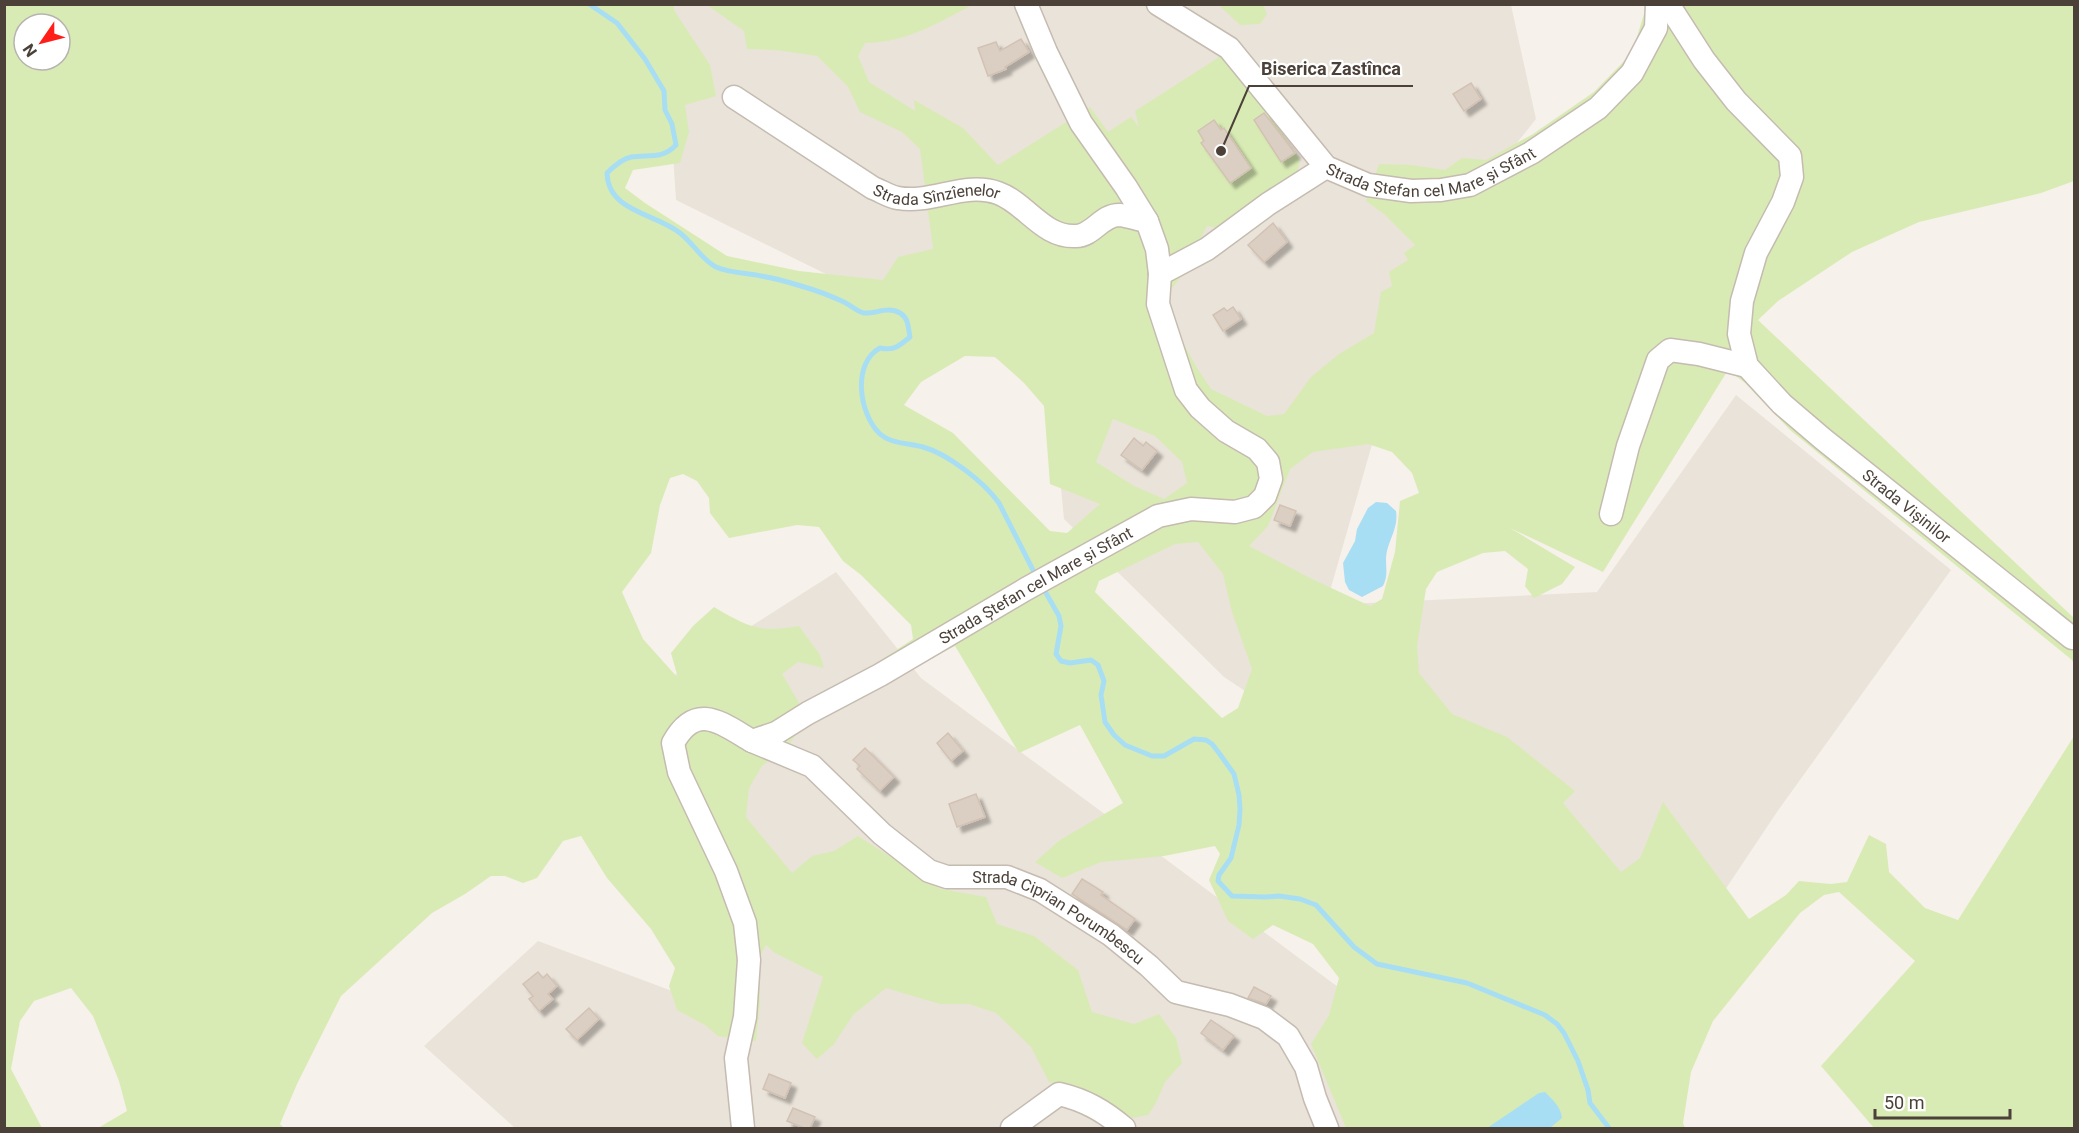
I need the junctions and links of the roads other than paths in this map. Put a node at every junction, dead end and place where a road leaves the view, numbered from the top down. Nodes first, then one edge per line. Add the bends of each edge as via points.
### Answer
1 (1026, 4) edge
2 (1158, 4) edge
3 (1657, 4) edge
4 (1668, 4) edge
5 (735, 98) dead end
6 (1326, 167) junction
7 (1147, 222) junction
8 (1160, 274) junction
9 (1747, 366) junction
10 (1611, 514) dead end
11 (2072, 638) dead end
12 (752, 741) junction
13 (743, 1128) edge
14 (1012, 1128) edge
15 (1124, 1128) edge
16 (1327, 1128) edge

1 - 7 street, Strada Ștefan cel Mare și Sfânt via 1081,123
2 - 6 street, Strada Ștefan cel Mare și Sfânt via 1229,48
3 - 6 street, Strada Ștefan cel Mare și Sfânt via 1656,28 1632,73 1599,108 1531,153 1470,185 1411,191 1368,185
4 - 9 street, Strada Vișinilor via 1736,101 1790,156 1792,177 1756,253 1742,301 1739,334
5 - 7 street, Strada Sînzîenelor via 873,188 898,198 979,188 999,193 1046,228 1077,236 1119,215
6 - 8 street via 1207,249
7 - 8 street, Strada Ștefan cel Mare și Sfânt via 1157,249
8 - 12 street, Strada Ștefan cel Mare și Sfânt via 1158,304 1186,390 1226,431 1257,449 1268,462 1271,479 1265,496 1254,507 1235,513 1191,509 1158,516 776,733
9 - 10 street via 1670,350 1658,360 1628,447
9 - 11 street, Strada Vișinilor via 1782,404 1823,439
12 - 13 street via 714,719 699,718 681,728 673,743 679,772 726,871 745,923 749,960 745,1017 736,1058
12 - 16 street, Strada Ciprian Porumbescu via 812,766 882,834 930,871 947,877 1007,877 1040,890 1111,935 1176,992 1264,1018 1288,1036 1306,1067
14 - 15 street via 1059,1094 1079,1098

